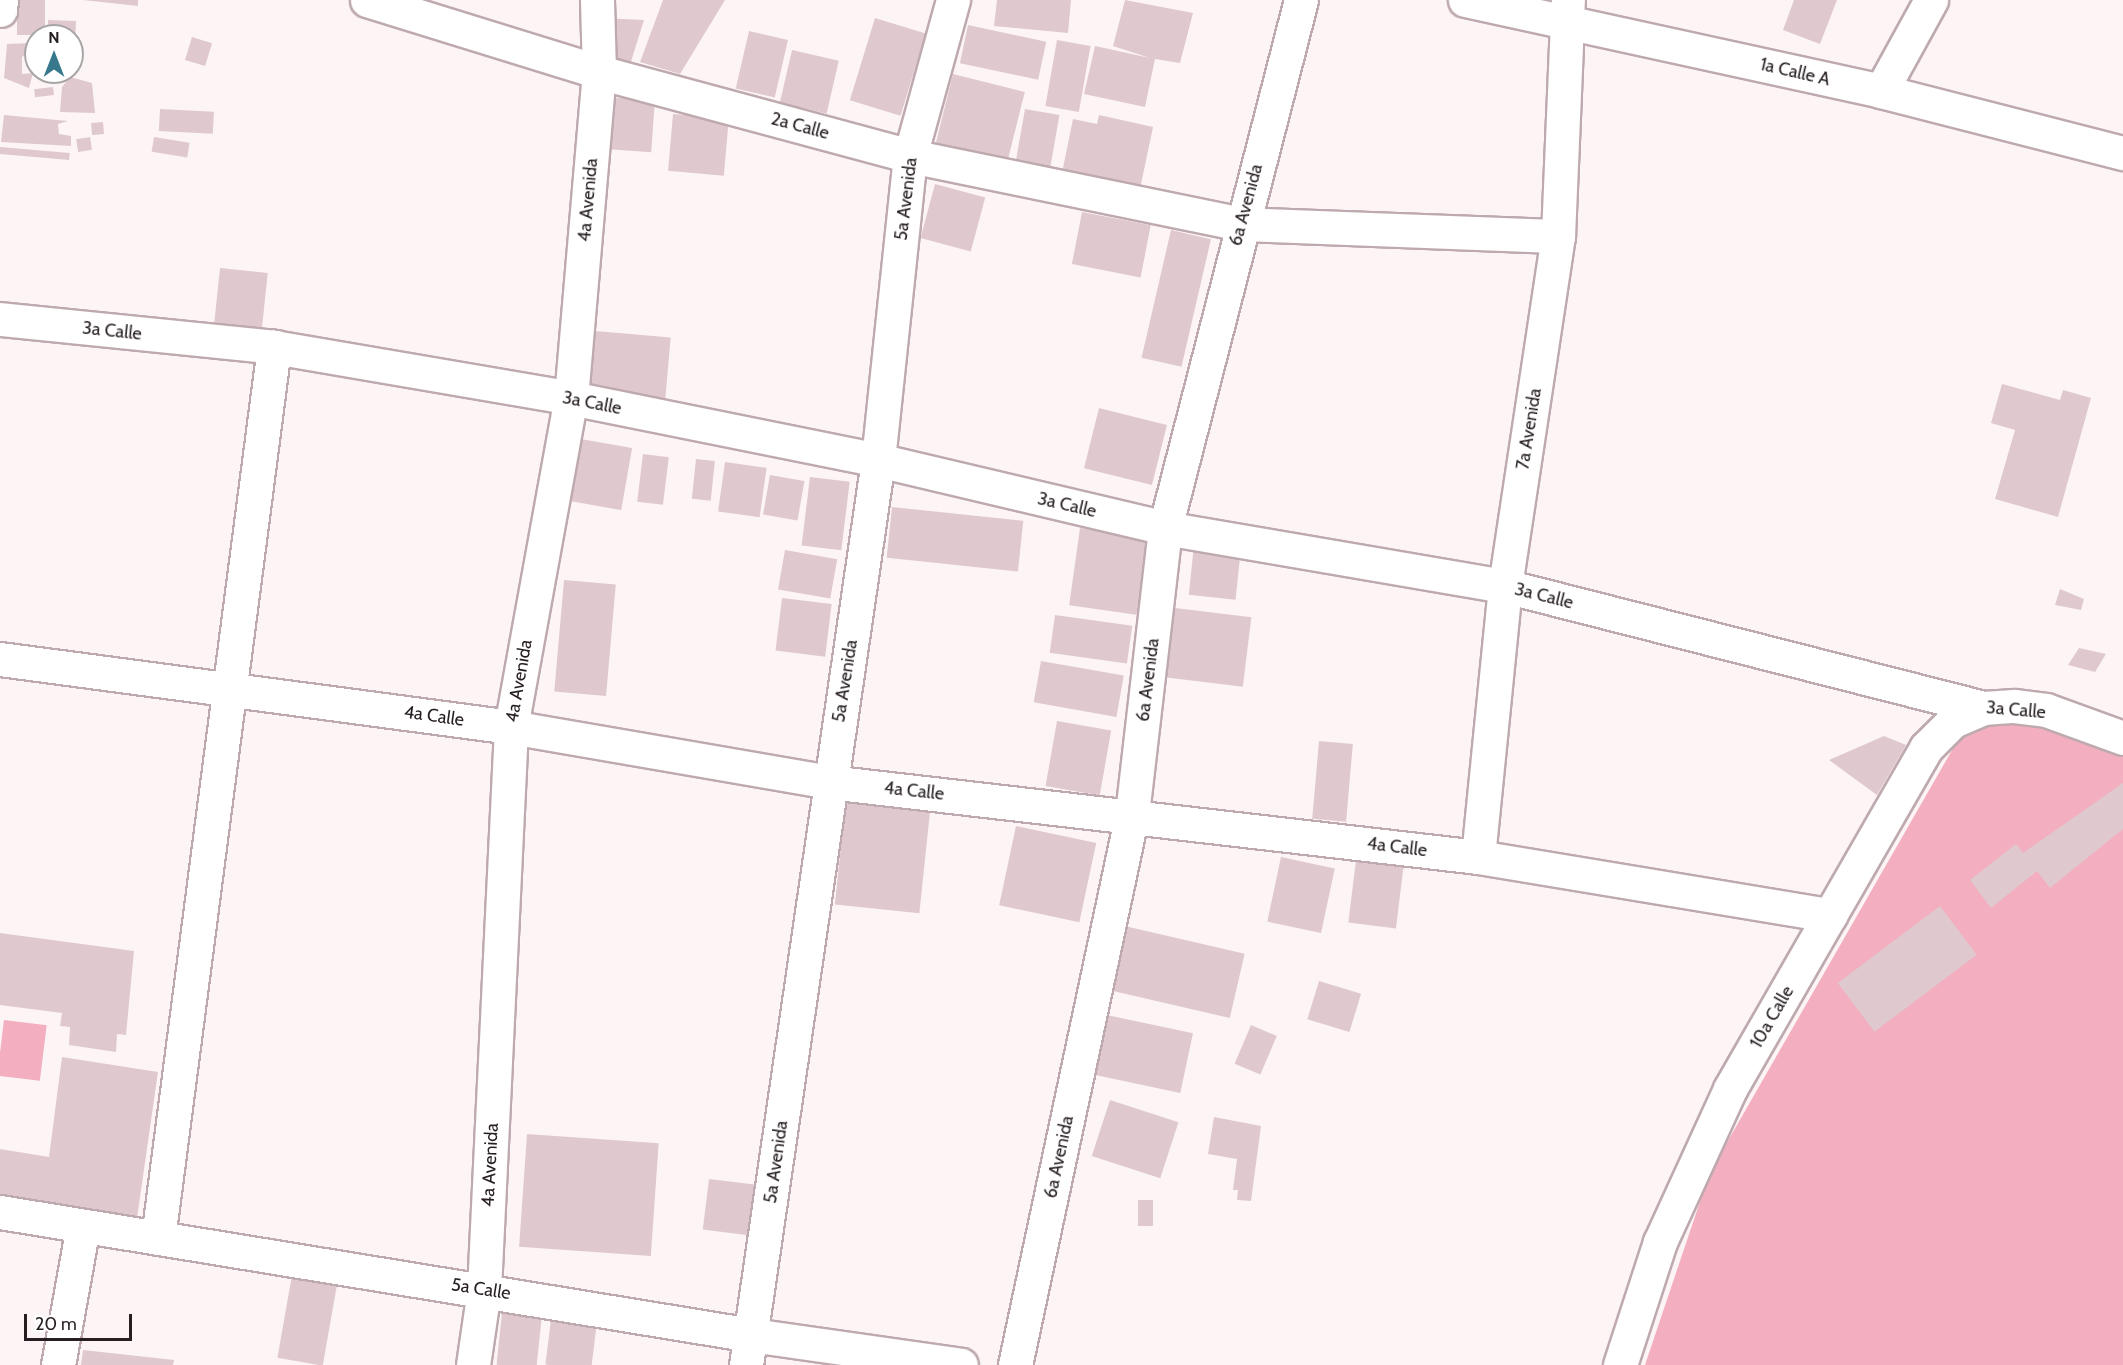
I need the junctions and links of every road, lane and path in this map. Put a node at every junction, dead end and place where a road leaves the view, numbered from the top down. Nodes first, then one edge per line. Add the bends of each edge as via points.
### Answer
1 (2, 0) edge
2 (367, 0) edge
3 (597, 0) edge
4 (953, 0) edge
5 (1302, 0) edge
6 (1465, 0) edge
7 (1931, 0) edge
8 (0, 10) edge
9 (1568, 11) edge
10 (599, 72) junction
11 (1881, 92) junction
12 (2123, 153) edge
13 (910, 156) junction
14 (1241, 224) junction
15 (1558, 236) junction
16 (0, 319) edge
17 (274, 347) junction
18 (571, 398) junction
19 (878, 460) junction
20 (1165, 528) junction
21 (1505, 586) junction
22 (0, 659) edge
23 (232, 689) junction
24 (1983, 708) junction
25 (511, 727) junction
26 (2123, 738) edge
27 (829, 782) junction
28 (1132, 814) junction
29 (1478, 857) junction
30 (1830, 915) junction
31 (0, 1212) edge
32 (83, 1226) junction
33 (158, 1238) junction
34 (484, 1290) junction
35 (748, 1350) edge
36 (58, 1365) edge
37 (473, 1365) edge
38 (962, 1365) edge
39 (1015, 1365) edge
40 (1620, 1365) edge

1 - 8 street
2 - 10 street, 2a Calle
3 - 10 street, 4a Avenida
4 - 13 street, 5a Avenida
5 - 14 street, 6a Avenida
6 - 9 street, 1a Calle A
7 - 11 street
9 - 11 street, 1a Calle A
9 - 15 street, 7a Avenida
10 - 13 street, 2a Calle
10 - 18 street, 4a Avenida
11 - 12 street, 1a Calle A
13 - 14 street, 2a Calle
13 - 19 street, 5a Avenida
14 - 15 street, 2a Calle
14 - 20 street, 6a Avenida
15 - 21 street, 7a Avenida
16 - 17 street, 3a Calle
17 - 18 street, 3a Calle
17 - 23 street
18 - 19 street, 3a Calle
18 - 25 street, 4a Avenida
19 - 20 street, 3a Calle
19 - 27 street, 5a Avenida
20 - 21 street, 3a Calle
20 - 28 street, 6a Avenida
21 - 24 street, 3a Calle
21 - 29 street, 7a Avenida
22 - 23 street, 4a Calle
23 - 25 street, 4a Calle
23 - 33 street
24 - 26 street, 3a Calle via 2046,710
24 - 30 street, 10a Calle via 1953,722 1926,748
25 - 27 street, 4a Calle
25 - 34 street, 4a Avenida
27 - 28 street, 4a Calle
27 - 35 street, 5a Avenida
28 - 29 street, 4a Calle
28 - 39 street, 6a Avenida
29 - 30 street, 4a Calle
30 - 40 street, 10a Calle via 1726,1099 1660,1242
31 - 32 street, 5a Calle
32 - 33 street, 5a Calle
32 - 36 street
33 - 34 street, 5a Calle
34 - 35 street, 5a Calle
34 - 37 street, 4a Avenida
35 - 38 street, 5a Calle

